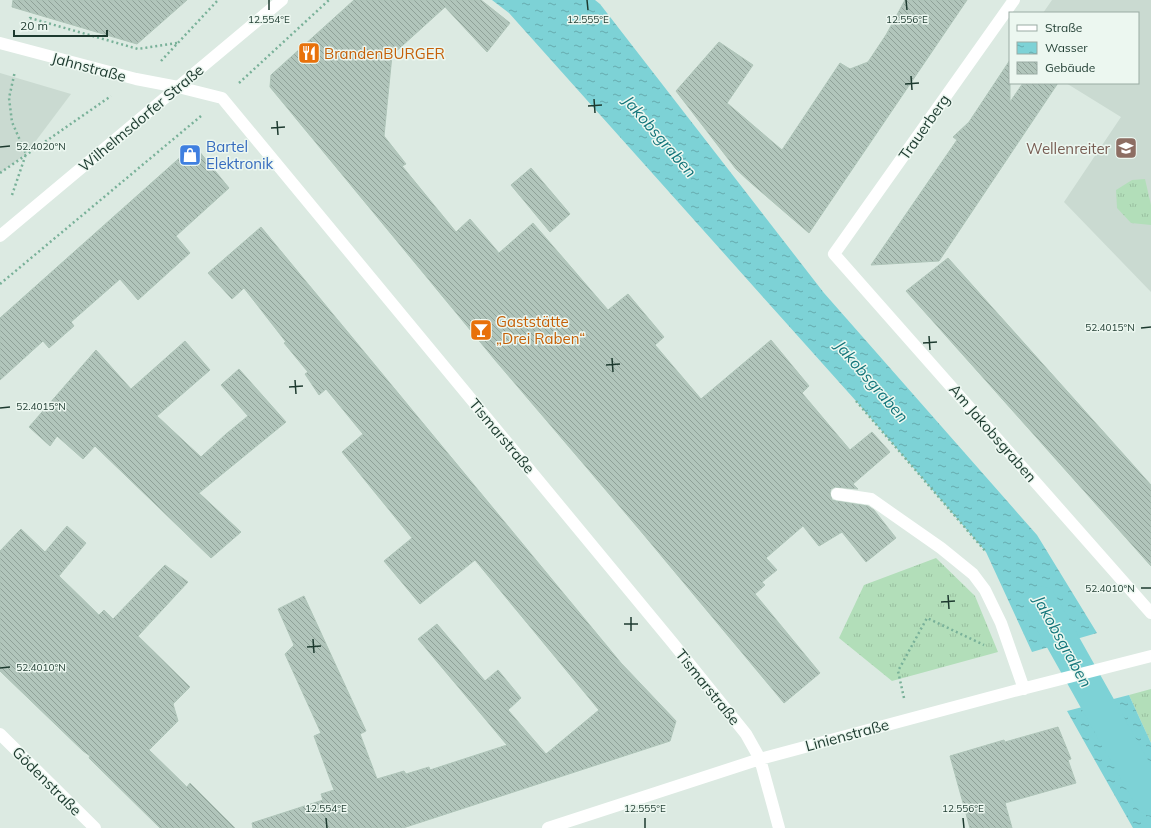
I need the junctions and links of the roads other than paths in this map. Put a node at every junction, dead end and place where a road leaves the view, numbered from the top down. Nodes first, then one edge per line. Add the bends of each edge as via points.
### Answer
1 (282, 0) edge
2 (1014, 0) edge
3 (0, 43) edge
4 (178, 87) junction
5 (0, 236) edge
6 (834, 254) joint
7 (837, 494) dead end
8 (1151, 613) edge
9 (1151, 656) edge
10 (1024, 689) junction
11 (0, 734) edge
12 (760, 759) junction
13 (95, 828) edge
14 (548, 828) edge
15 (779, 828) edge

1 - 4 street, Wilhelmsdorfer Straße
2 - 6 street, Trauerberg
3 - 4 street, Jahnstraße via 136,79
4 - 5 street, Wilhelmsdorfer Straße
4 - 12 street, Tismarstraße via 222,98 672,642 746,734
6 - 8 street, Am Jakobsgraben
7 - 10 street via 871,499 973,574 985,590 1001,623
9 - 10 street, Linienstraße
10 - 12 street, Linienstraße
11 - 13 street, Gödenstraße
12 - 14 street, Linienstraße
12 - 15 street, Tismarstraße

